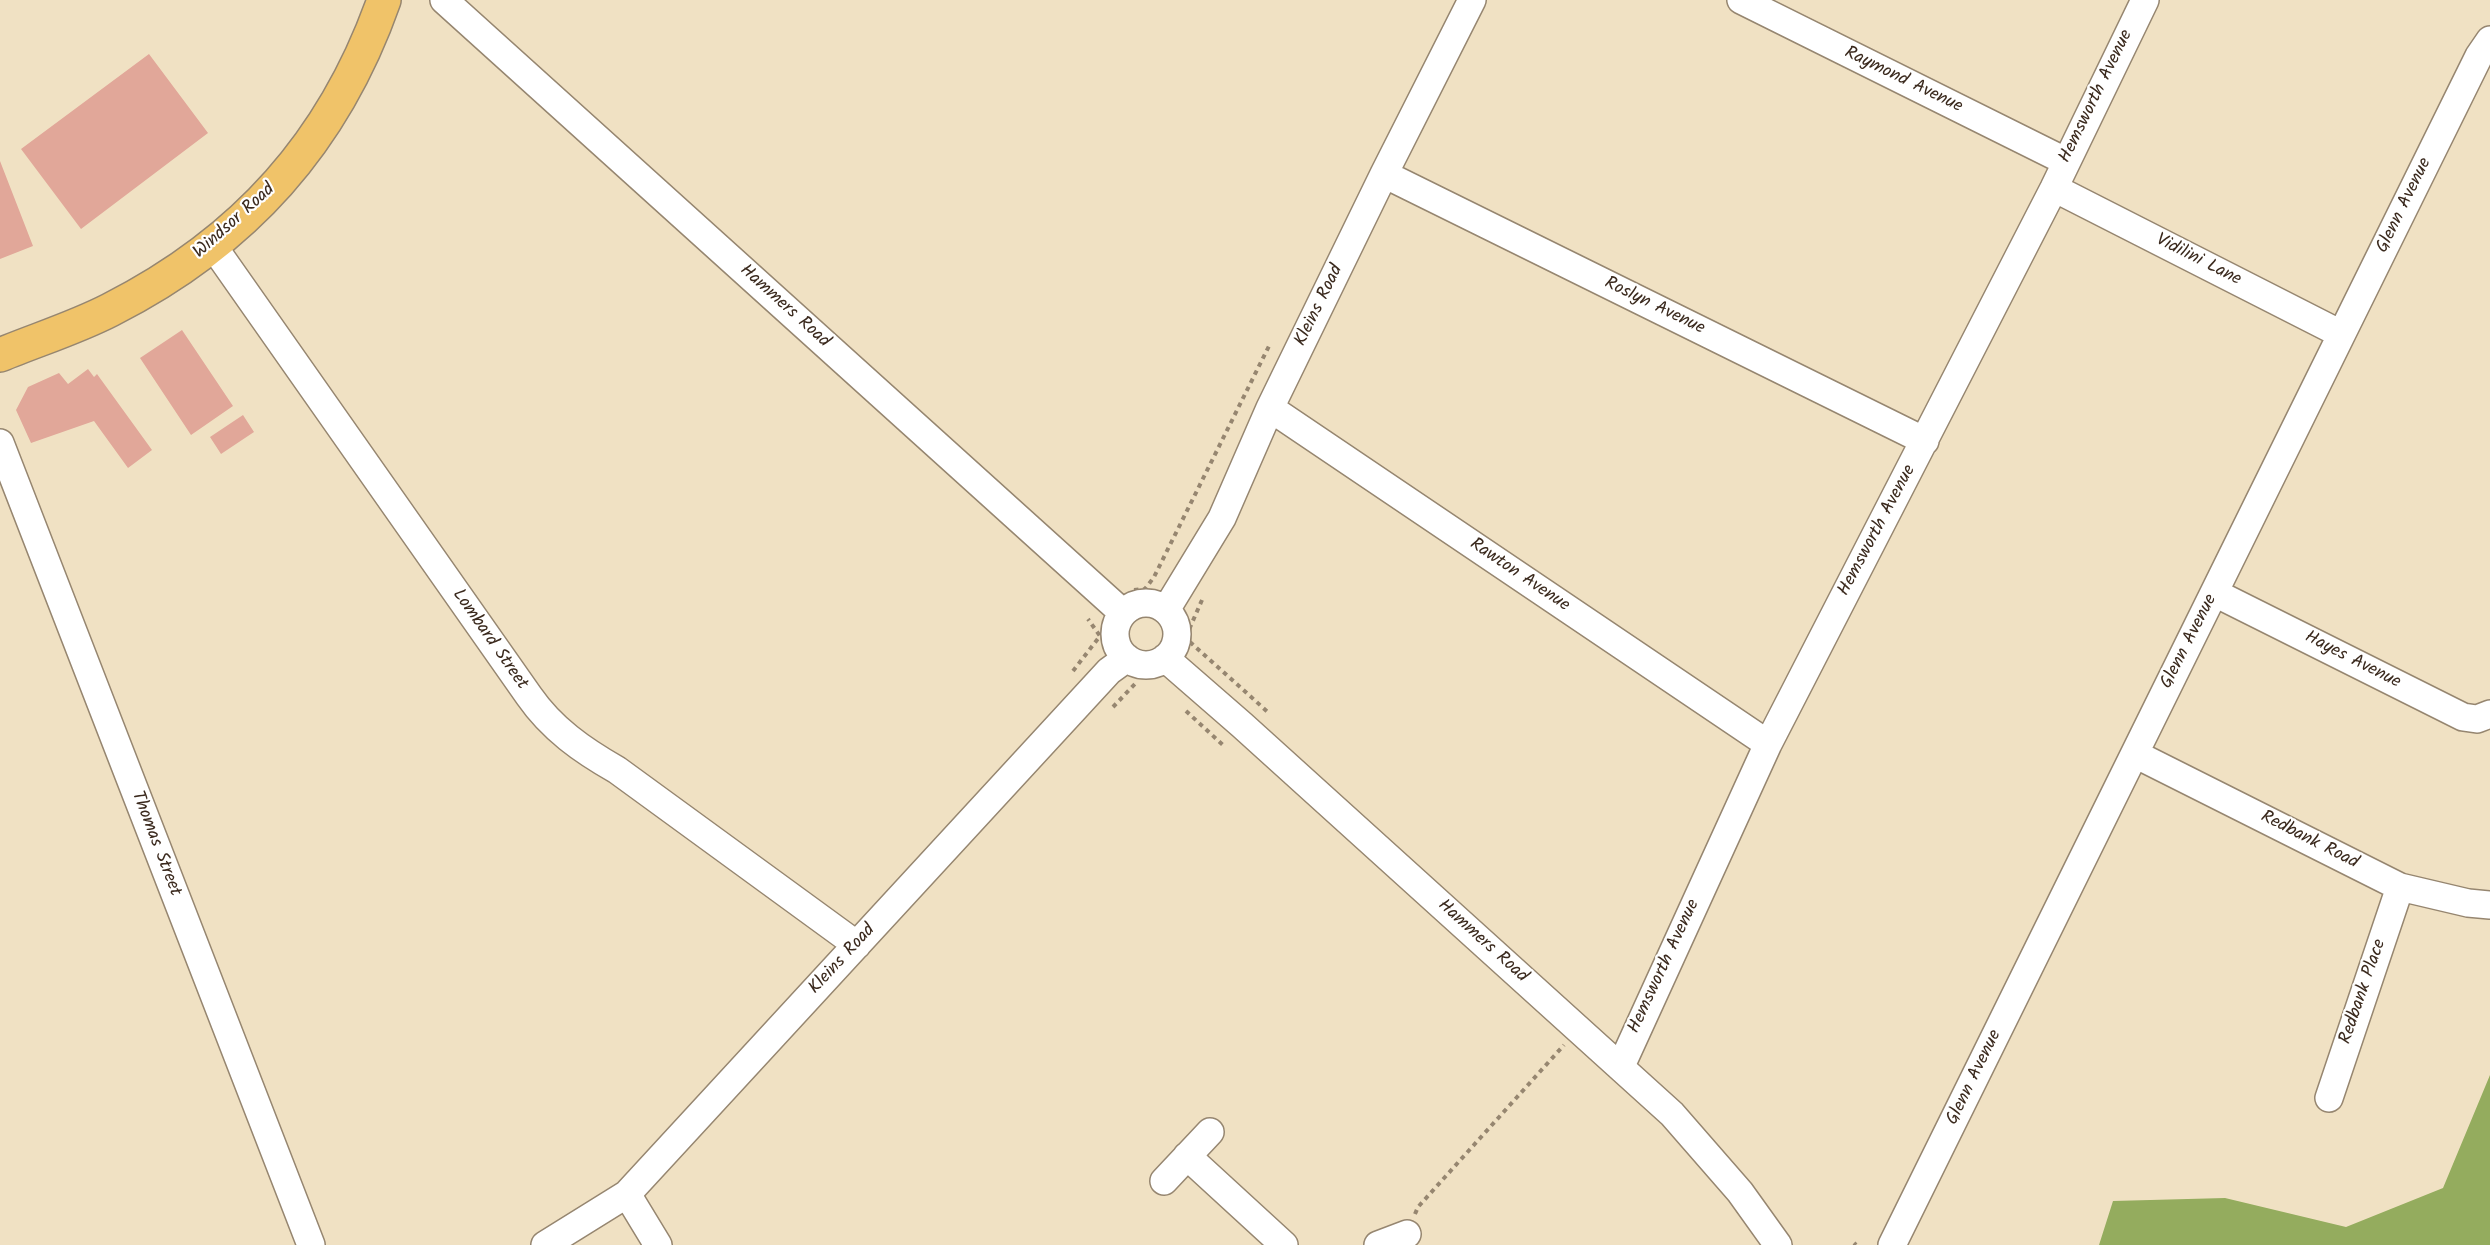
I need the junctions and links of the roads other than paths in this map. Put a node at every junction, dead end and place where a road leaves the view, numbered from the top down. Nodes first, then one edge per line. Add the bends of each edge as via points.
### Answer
1 (384, 0) edge
2 (444, 0) edge
3 (1741, 0) edge
4 (2145, 0) edge
5 (1462, 4) edge
6 (2490, 40) edge
7 (2065, 161) junction
8 (1384, 174) junction
9 (2054, 188) junction
10 (213, 246) junction
11 (2342, 334) junction
12 (0, 355) edge
13 (1270, 408) junction
14 (1925, 441) junction
15 (0, 444) edge
16 (2215, 593) junction
17 (1166, 610) junction
18 (1123, 613) junction
19 (1165, 658) junction
20 (1134, 667) junction
21 (2490, 714) edge
22 (1768, 744) junction
23 (2135, 754) junction
24 (2400, 887) junction
25 (2490, 905) edge
26 (857, 945) junction
27 (1621, 1066) junction
28 (2329, 1098) dead end
29 (1210, 1132) dead end
30 (1187, 1156) junction
31 (1164, 1181) dead end
32 (627, 1194) junction
33 (1407, 1234) road end
34 (311, 1245) edge
35 (545, 1245) edge
36 (658, 1245) edge
37 (1284, 1245) edge
38 (1378, 1245) edge
39 (1778, 1245) edge
40 (1892, 1245) edge

1 - 10 main road, Windsor Road via 345,93 299,161
2 - 18 street, Hammers Road
3 - 7 street, Raymond Avenue
4 - 7 street, Hemsworth Avenue
5 - 8 street, Kleins Road
6 - 11 street, Glenn Avenue
7 - 9 street, Hemsworth Avenue
8 - 13 street, Kleins Road
8 - 14 street, Roslyn Avenue
9 - 11 street, Vidilini Lane
9 - 14 street, Hemsworth Avenue
10 - 12 main road, Windsor Road via 174,274 108,311
10 - 26 street, Lombard Street via 553,726
11 - 16 street, Glenn Avenue
13 - 17 street, Kleins Road via 1222,518
13 - 22 street, Rawton Avenue
14 - 22 street, Hemsworth Avenue
15 - 34 street, Thomas Street
16 - 21 street, Hayes Avenue via 2463,717 2477,719
16 - 23 street, Glenn Avenue
17 - 18 street via 1139,603
17 - 19 street via 1177,634 1172,652
18 - 20 street via 1116,641
19 - 20 street
19 - 27 street, Hammers Road
20 - 26 street, Kleins Road via 1108,671
22 - 27 street, Hemsworth Avenue
23 - 24 street, Redbank Road
23 - 40 street, Glenn Avenue
24 - 25 street, Redbank Road
24 - 28 street, Redbank Place
26 - 32 street, Kleins Road
27 - 39 street, Hammers Road via 1707,1153
29 - 30 street
30 - 31 street
30 - 37 street
32 - 35 street, Kleins Road
32 - 36 street
33 - 38 street

